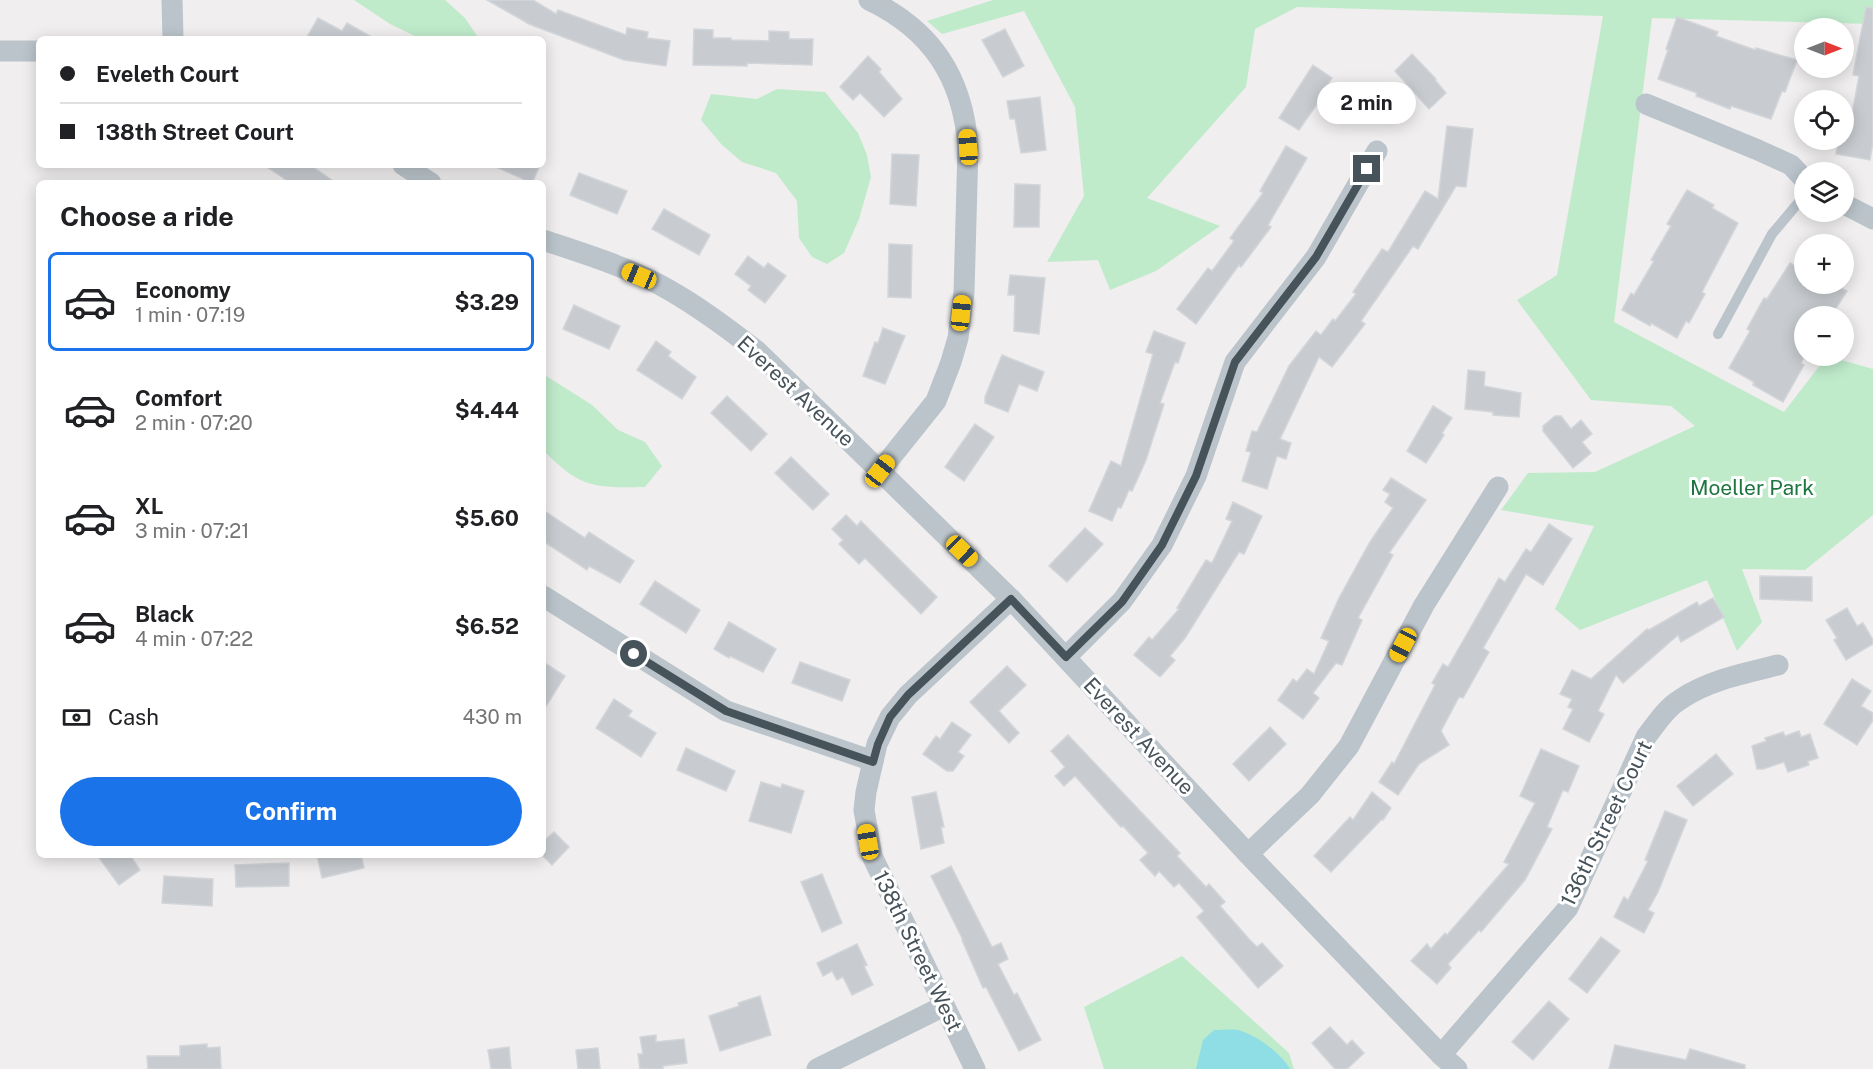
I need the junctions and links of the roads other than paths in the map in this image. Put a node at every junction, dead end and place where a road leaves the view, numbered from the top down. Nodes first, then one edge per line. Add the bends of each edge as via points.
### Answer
1 (172, 0) edge
2 (869, 0) edge
3 (172, 36) edge
4 (0, 51) edge
5 (36, 51) edge
6 (1646, 104) dead end
7 (1377, 151) dead end
8 (408, 168) edge
9 (1794, 168) edge
10 (426, 180) edge
11 (1794, 208) edge
12 (1854, 209) edge
13 (1873, 219) edge
14 (546, 241) edge
15 (1718, 334) dead end
16 (880, 471) junction
17 (1498, 487) dead end
18 (546, 598) edge
19 (1011, 599) junction
20 (1066, 657) junction
21 (1778, 665) dead end
22 (873, 762) junction
23 (1248, 854) junction
24 (944, 1006) junction
25 (1441, 1055) junction
26 (817, 1069) edge
27 (975, 1069) edge
28 (1457, 1069) edge

1 - 3 street
2 - 16 street via 915,29 942,59 962,105 968,147 964,292 958,338 936,401
4 - 5 street
6 - 9 street
7 - 20 street via 1316,257 1235,362 1196,476 1162,545 1122,602
8 - 10 street
11 - 15 lane via 1772,234
12 - 13 street
14 - 16 street, Everest Avenue via 660,285 726,327 757,351
16 - 19 street, Everest Avenue
17 - 23 street via 1424,605 1349,747 1310,795
18 - 22 street via 726,711
19 - 20 street, Everest Avenue
19 - 22 street, 138th Street West via 908,695 890,717
20 - 23 street, Everest Avenue
21 - 25 street, 136th Street Court via 1701,689 1680,699 1661,717 1646,737 1568,908
22 - 24 street, 138th Street West via 864,810 872,856
23 - 25 street, Everest Avenue
24 - 26 street
24 - 27 street, 138th Street West
25 - 28 street, Everest Avenue

